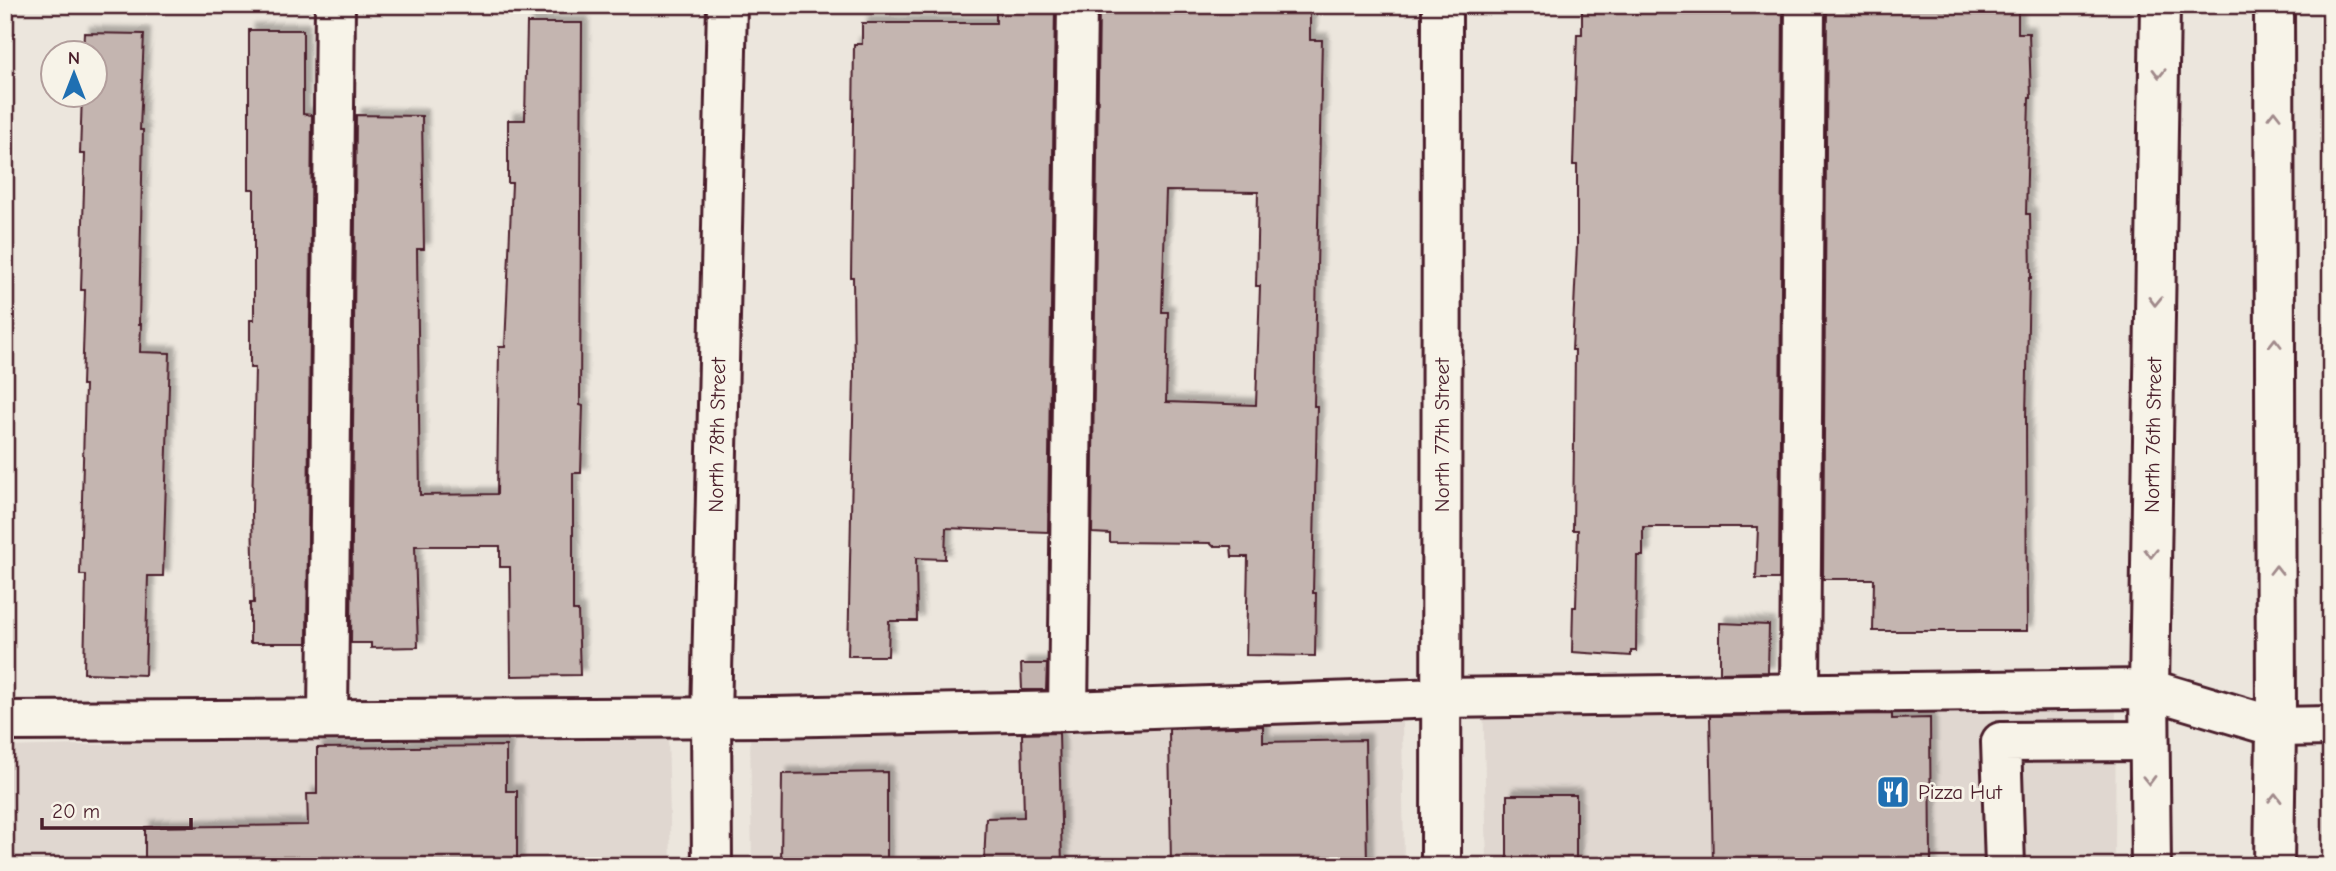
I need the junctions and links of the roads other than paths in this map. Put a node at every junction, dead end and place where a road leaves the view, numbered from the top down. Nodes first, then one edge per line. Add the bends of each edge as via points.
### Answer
1 (335, 5) edge
2 (727, 5) edge
3 (1077, 5) edge
4 (1442, 5) edge
5 (1805, 5) edge
6 (2160, 5) edge
7 (2273, 5) edge
8 (2149, 689) junction
9 (1800, 694) junction
10 (1441, 698) junction
11 (1068, 711) junction
12 (711, 718) junction
13 (328, 719) junction
14 (5, 721) edge
15 (2276, 726) junction
16 (2331, 726) edge
17 (2149, 741) junction
18 (712, 866) edge
19 (1441, 866) edge
20 (2005, 866) edge
21 (2151, 866) edge
22 (2274, 866) edge

1 - 13 main road
2 - 12 main road, North 78th Street
3 - 11 main road
4 - 10 main road, North 77th Street
5 - 9 main road
6 -> 8 main road, North 76th Street
15 -> 7 main road
8 - 9 main road
8 - 15 main road
8 - 17 main road, North 76th Street
9 - 10 main road
10 - 11 main road
10 - 19 main road, North 77th Street
11 - 12 main road
12 - 13 main road
12 - 18 main road, North 78th Street
13 - 14 main road
15 - 16 main road
22 -> 15 main road
17 - 20 main road via 2001,742
17 -> 21 main road, North 76th Street

